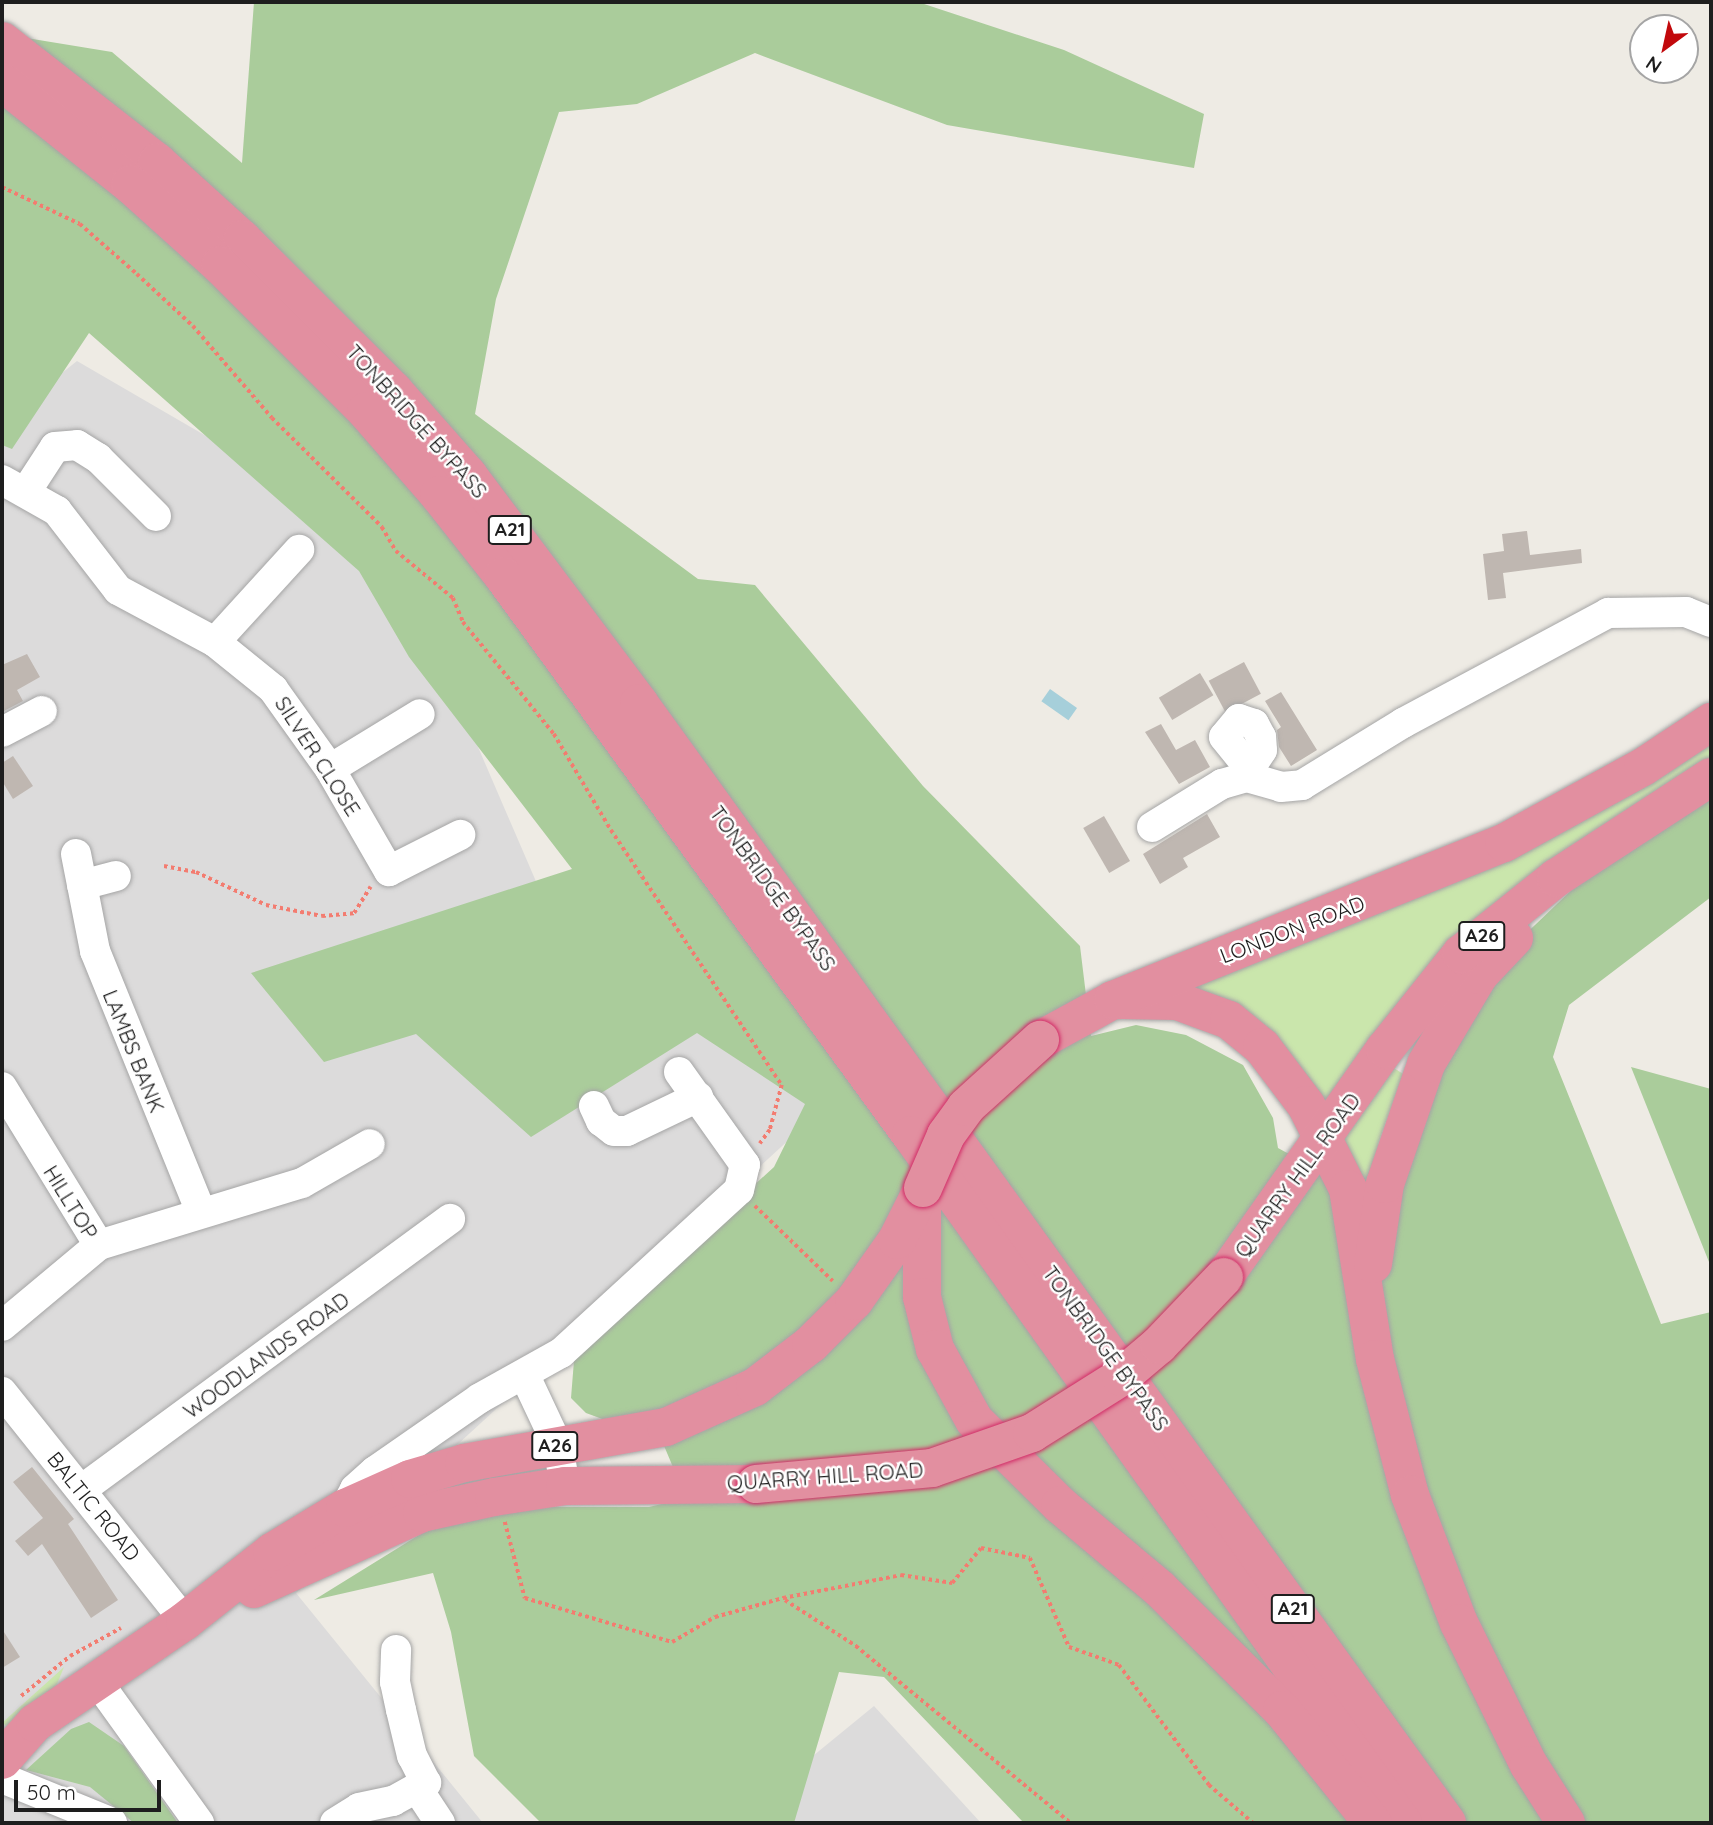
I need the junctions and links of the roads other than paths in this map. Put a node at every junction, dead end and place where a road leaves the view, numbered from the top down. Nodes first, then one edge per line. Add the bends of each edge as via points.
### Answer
1 (2, 41) edge
2 (2, 82) edge
3 (14, 485) edge
4 (156, 516) dead end
5 (299, 550) dead end
6 (1711, 622) edge
7 (215, 642) junction
8 (42, 711) dead end
9 (420, 714) dead end
10 (1711, 722) edge
11 (2, 732) edge
12 (330, 769) junction
13 (1711, 777) edge
14 (1152, 827) dead end
15 (460, 835) dead end
16 (1603, 850) junction
17 (76, 854) dead end
18 (116, 876) dead end
19 (82, 885) junction
20 (1113, 1000) junction
21 (1262, 1047) junction
22 (679, 1072) dead end
23 (2, 1087) edge
24 (698, 1097) junction
25 (594, 1106) dead end
26 (1323, 1138) junction
27 (370, 1144) dead end
28 (1290, 1181) junction
29 (201, 1212) junction
30 (450, 1219) dead end
31 (99, 1245) junction
32 (908, 1245) junction
33 (1370, 1320) junction
34 (2, 1326) edge
35 (525, 1376) junction
36 (2, 1392) edge
37 (558, 1446) junction
38 (565, 1486) junction
39 (81, 1490) junction
40 (345, 1508) junction
41 (185, 1621) junction
42 (396, 1650) dead end
43 (97, 1681) junction
44 (4, 1758) edge
45 (417, 1788) junction
46 (112, 1823) edge
47 (199, 1823) edge
48 (335, 1823) edge
49 (440, 1823) edge
50 (1373, 1823) edge
51 (1403, 1823) edge
52 (1447, 1823) edge
53 (1566, 1823) edge

1 - 52 highway, TONBRIDGE BYPASS / A21 via 157,162 242,239 394,391 468,475 727,825
2 - 51 highway, TONBRIDGE BYPASS / A21 via 130,184 220,265 366,411 439,495 903,1124
3 - 4 street via 55,447 77,445 98,458
3 - 7 street, SILVER CLOSE via 57,511 118,590
5 - 7 street
6 - 14 street via 1686,612 1608,613 1403,723 1302,785 1280,787 1246,770
7 - 12 street, SILVER CLOSE via 273,689
8 - 11 street
9 - 12 street
10 - 20 highway, LONDON ROAD via 1643,767 1504,843
12 - 15 street, SILVER CLOSE via 379,879
13 - 16 highway, QUARRY HILL ROAD / A26
16 - 26 highway, QUARRY HILL ROAD / A26 via 1556,878 1461,954 1393,1038
16 - 33 highway via 1479,975 1426,1065 1385,1184 1375,1230
17 - 19 street, LAMBS BANK
18 - 19 street
19 - 29 street, LAMBS BANK via 94,951
20 - 21 highway via 1177,1001 1207,1008
20 - 32 highway, LONDON ROAD, bridge via 1040,1040 966,1107 946,1135 923,1188
21 - 26 highway via 1306,1105
21 - 28 highway, A26 via 1290,1114 1297,1148
22 - 24 street
23 - 31 street, HILLTOP
24 - 25 street via 650,1124 627,1131 607,1126
24 - 35 street, QUARRY HILL ROAD via 742,1177 561,1353
26 - 28 highway, QUARRY HILL ROAD / A26
26 - 33 highway via 1348,1189
27 - 29 street via 302,1183
28 - 38 highway, QUARRY HILL ROAD / A26, bridge via 1224,1277 1159,1345 1121,1377 1032,1433 932,1468 756,1483
29 - 31 street
30 - 39 street, WOODLANDS ROAD
31 - 34 street, HILLTOP
32 - 37 highway, QUARRY HILL ROAD / A26 via 811,1344 755,1387 666,1427
32 - 50 highway, LONDON ROAD via 935,1349 974,1420 1060,1505 1159,1588 1282,1710
33 - 53 highway via 1390,1428 1459,1623 1529,1765
35 - 37 street
35 - 40 street, QUARRY HILL ROAD via 480,1398 375,1471 355,1489
36 - 39 street, BALTIC ROAD
37 - 38 street
37 - 40 highway, QUARRY HILL ROAD / A26 via 464,1463 410,1479
38 - 41 highway, QUARRY HILL ROAD / A26 via 422,1513
39 - 41 street, BALTIC ROAD
40 - 41 highway, QUARRY HILL ROAD / A26 via 272,1552
41 - 43 highway, QUARRY HILL ROAD / A26
42 - 45 street via 395,1682 412,1756 426,1783
43 - 44 highway, QUARRY HILL ROAD / A26 via 34,1723
43 - 47 street
44 - 46 street
45 - 48 street via 393,1801 359,1808
45 - 49 street

